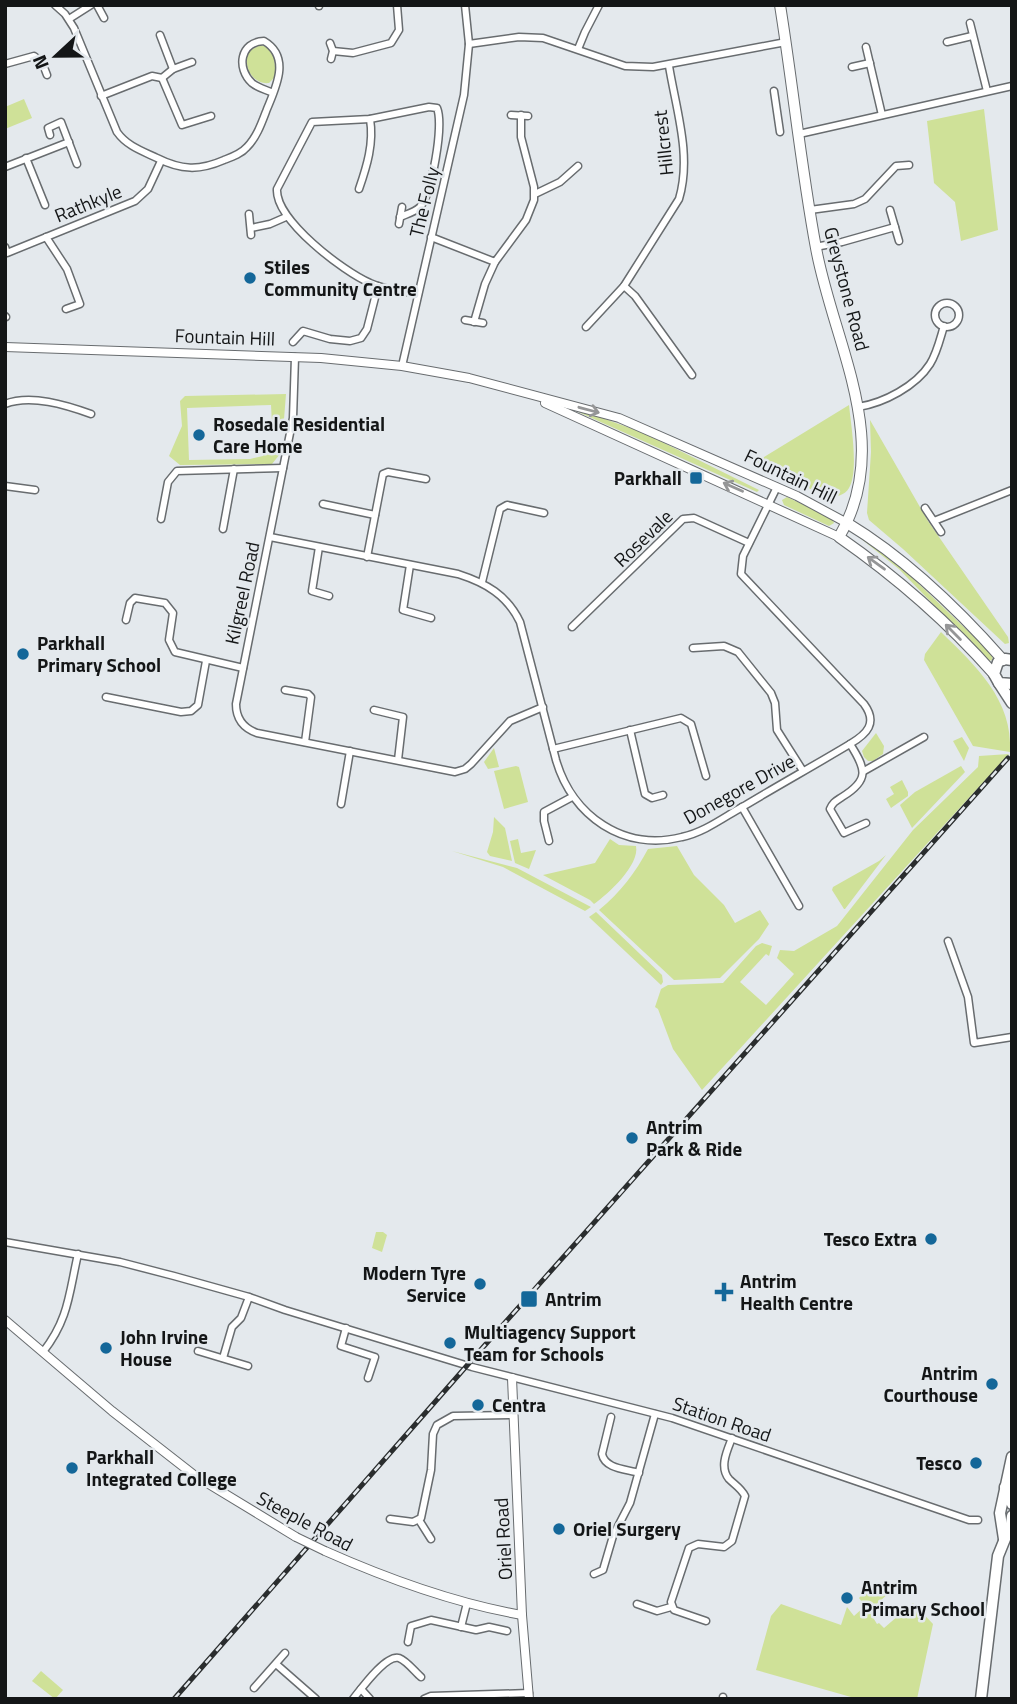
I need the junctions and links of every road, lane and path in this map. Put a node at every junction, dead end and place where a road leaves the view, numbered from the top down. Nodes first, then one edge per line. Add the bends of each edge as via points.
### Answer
1 (55, 5) edge
2 (91, 5) edge
3 (97, 5) edge
4 (397, 5) edge
5 (465, 5) edge
6 (599, 5) edge
7 (780, 5) edge
8 (104, 18) dead end
9 (69, 19) junction
10 (970, 23) dead end
11 (160, 36) dead end
12 (972, 36) junction
13 (786, 42) junction
14 (947, 42) dead end
15 (330, 43) dead end
16 (469, 44) junction
17 (866, 47) dead end
18 (578, 49) junction
19 (192, 62) dead end
20 (870, 63) junction
21 (5, 65) edge
22 (669, 66) junction
23 (852, 67) dead end
24 (173, 69) junction
25 (47, 75) dead end
26 (162, 78) junction
27 (1012, 86) edge
28 (774, 91) dead end
29 (987, 92) junction
30 (274, 93) junction
31 (101, 96) junction
32 (795, 107) junction
33 (777, 111) junction
34 (511, 115) dead end
35 (882, 115) junction
36 (211, 116) dead end
37 (370, 119) junction
38 (780, 132) dead end
39 (799, 134) junction
40 (50, 135) dead end
41 (69, 142) junction
42 (26, 159) junction
43 (162, 161) junction
44 (77, 164) dead end
45 (909, 164) dead end
46 (567, 165) dead end
47 (5, 167) edge
48 (359, 189) dead end
49 (535, 194) junction
50 (45, 205) dead end
51 (402, 207) dead end
52 (810, 210) junction
53 (890, 210) dead end
54 (249, 215) dead end
55 (286, 217) junction
56 (895, 227) junction
57 (46, 237) junction
58 (431, 237) junction
59 (899, 241) dead end
60 (815, 247) junction
61 (6, 251) edge
62 (495, 262) junction
63 (378, 286) junction
64 (624, 286) junction
65 (418, 294) junction
66 (66, 309) dead end
67 (465, 320) dead end
68 (474, 322) junction
69 (483, 323) dead end
70 (586, 327) dead end
71 (944, 327) dead end
72 (293, 342) dead end
73 (5, 347) edge
74 (295, 357) junction
75 (402, 366) junction
76 (692, 375) dead end
77 (523, 393) junction
78 (5, 404) edge
79 (858, 407) junction
80 (91, 414) dead end
81 (283, 468) junction
82 (234, 469) junction
83 (426, 479) dead end
84 (5, 485) edge
85 (777, 487) junction
86 (35, 490) dead end
87 (1012, 490) edge
88 (769, 503) junction
89 (323, 504) dead end
90 (925, 508) dead end
91 (544, 513) dead end
92 (375, 515) junction
93 (162, 519) dead end
94 (934, 521) junction
95 (847, 523) junction
96 (223, 529) dead end
97 (942, 533) dead end
98 (270, 537) junction
99 (839, 537) junction
100 (749, 542) junction
101 (319, 547) junction
102 (367, 556) junction
103 (410, 565) junction
104 (482, 582) junction
105 (329, 596) dead end
106 (431, 618) dead end
107 (127, 620) dead end
108 (572, 627) dead end
109 (694, 648) dead end
110 (1008, 658) edge
111 (206, 661) junction
112 (243, 668) junction
113 (996, 678) junction
114 (1012, 684) edge
115 (285, 690) dead end
116 (106, 698) dead end
117 (1012, 703) edge
118 (543, 707) junction
119 (374, 710) dead end
120 (631, 730) junction
121 (924, 737) dead end
122 (305, 742) junction
123 (850, 744) junction
124 (553, 749) junction
125 (349, 751) junction
126 (398, 760) junction
127 (803, 771) junction
128 (864, 771) junction
129 (706, 776) dead end
130 (663, 795) dead end
131 (572, 797) junction
132 (341, 804) dead end
133 (742, 807) junction
134 (866, 823) dead end
135 (549, 841) dead end
136 (799, 906) dead end
137 (948, 941) dead end
138 (1012, 1037) edge
139 (5, 1242) edge
140 (78, 1254) junction
141 (249, 1297) junction
142 (5, 1320) edge
143 (346, 1328) junction
144 (198, 1351) dead end
145 (43, 1352) junction
146 (223, 1358) junction
147 (248, 1366) dead end
148 (368, 1378) dead end
149 (512, 1378) junction
150 (655, 1414) junction
151 (512, 1415) junction
152 (611, 1416) dead end
153 (732, 1438) junction
154 (1012, 1457) edge
155 (639, 1473) junction
156 (1005, 1487) junction
157 (1012, 1504) edge
158 (1012, 1516) edge
159 (390, 1519) dead end
160 (419, 1520) junction
161 (978, 1520) dead end
162 (431, 1539) dead end
163 (1008, 1540) edge
164 (594, 1574) dead end
165 (467, 1603) junction
166 (637, 1604) dead end
167 (671, 1607) junction
168 (522, 1615) junction
169 (706, 1621) dead end
170 (461, 1627) junction
171 (507, 1631) dead end
172 (408, 1642) dead end
173 (285, 1653) dead end
174 (276, 1664) junction
175 (421, 1677) dead end
176 (254, 1688) dead end
177 (361, 1689) junction
178 (529, 1696) edge
179 (316, 1699) edge
180 (353, 1699) edge
181 (370, 1699) edge
182 (424, 1699) edge
183 (981, 1699) edge

1 - 9 street
2 - 9 street
3 - 8 street
4 - 15 street via 399,30 391,43 332,55
5 - 16 street, The Folly
6 - 18 street
7 - 13 main road, Greystone Road
9 - 31 street
10 - 12 street
11 - 24 street
12 - 14 street
12 - 29 street
13 - 22 street
13 - 32 main road, Greystone Road
16 - 18 street via 534,37
16 - 58 street, The Folly via 462,107
17 - 20 street
18 - 22 street via 625,66
19 - 24 street
20 - 23 street
20 - 35 street
21 - 25 street via 34,56
22 - 64 street, Hillcrest via 685,160 683,185 676,205
24 - 26 street
26 - 31 street via 152,76
26 - 36 street via 182,125
27 - 29 street
28 - 33 street
29 - 35 street
30 - 30 street via 280,73 276,54 266,42 254,42 243,53 244,70 254,85
30 - 43 street via 255,136 235,156 198,169
31 - 43 street via 120,136
32 - 33 street
32 - 39 main road, Greystone Road
33 - 38 street
34 - 49 street via 524,116 523,150
35 - 39 street
37 - 48 street via 370,152
37 - 51 street via 429,107 439,112 440,133 424,200 400,220
37 - 55 street via 310,124 277,189
39 - 52 main road, Greystone Road
40 - 41 street via 48,128 61,122
41 - 42 street
41 - 44 street
42 - 47 street
42 - 50 street
43 - 57 street, Rathkyle via 148,189 135,201
45 - 52 street via 896,166 865,199
46 - 49 street via 576,169
49 - 62 street via 526,220
52 - 60 main road, Greystone Road
53 - 56 street
54 - 55 street via 251,231
55 - 63 street via 340,265
56 - 59 street
56 - 60 street
57 - 61 street, Rathkyle
57 - 66 street via 65,265 80,304
58 - 62 street
58 - 65 street, The Folly
60 - 79 main road, Greystone Road
62 - 68 street
63 - 65 street
63 - 72 street via 361,338 330,339 303,331
64 - 70 street, Hillcrest
64 - 76 street
65 - 75 street, The Folly
67 - 68 street
68 - 69 street
71 - 79 street via 933,359 920,377 907,388
73 - 74 street, Fountain Hill
74 - 75 street, Fountain Hill
74 - 81 street, Kilgreel Road via 293,418
75 - 77 street, Fountain Hill
77 -> 85 street, Fountain Hill via 619,418
88 -> 77 street, Fountain Hill
78 - 80 street via 25,400
79 - 95 main road, Greystone Road via 859,485
81 - 82 street
81 - 98 street, Kilgreel Road
82 - 93 street via 175,472 168,482
82 - 96 street
83 - 92 street via 384,473
84 - 86 street
85 - 88 street, Donegore Drive
85 - 95 street, Fountain Hill
87 - 94 street
88 - 99 street, Fountain Hill
88 - 100 street, Donegore Drive
89 - 92 street
90 - 94 street
91 - 104 street via 507,505 500,509
92 - 102 street
94 - 97 street
95 - 99 main road, Greystone Road
95 - 110 main road, Fountain Hill via 880,543
98 - 101 street, Donegore Drive
98 - 112 street, Kilgreel Road
113 -> 99 main road, Fountain Hill via 928,607 883,567
100 - 108 street, Rosevale via 694,518 683,519
100 - 123 street, Donegore Drive via 740,565 744,579 867,707 870,728
101 - 102 street, Donegore Drive
101 - 105 street via 312,590
102 - 103 street, Donegore Drive
103 - 104 street, Donegore Drive
103 - 106 street via 403,610
104 - 118 street, Donegore Drive via 505,599 517,616
107 - 111 street via 135,598 167,604 173,616 172,649 181,656
109 - 127 street via 727,647 738,652 771,693 777,730
110 - 113 main road via 995,666
111 - 112 street
111 - 116 street via 198,705 191,712
112 - 122 street, Kilgreel Road via 236,708 244,726
113 - 114 main road
113 - 117 main road
115 - 122 street via 311,696
118 - 124 street, Donegore Drive
118 - 126 street, Kilgreel Road via 510,721 462,771
119 - 126 street via 403,718
120 - 124 street
120 - 129 street via 685,719 694,729
120 - 130 street via 645,794 652,798
121 - 128 street
122 - 125 street, Kilgreel Road
123 - 127 street, Donegore Drive
123 - 128 street
124 - 131 street, Donegore Drive
125 - 126 street, Kilgreel Road
125 - 132 street
127 - 133 street, Donegore Drive
128 - 134 street via 858,784 830,809 844,833
131 - 133 street, Donegore Drive via 606,828 649,840 692,835
131 - 135 street via 544,812
133 - 136 street
137 - 138 street via 968,997 974,1043
139 - 140 street
140 - 141 street
140 - 145 street via 64,1318
141 - 143 street
141 - 146 street via 232,1327
142 - 145 street, Steeple Road
143 - 148 street via 341,1346 375,1357
143 - 149 street, Station Road
144 - 146 street
145 - 165 street, Steeple Road, bridge via 194,1475 296,1537 405,1584
146 - 147 street
149 - 150 street, Station Road
149 - 151 street, Oriel Road
150 - 153 street, Station Road
150 - 155 street
151 - 160 street via 453,1416 437,1425
151 - 168 street, Oriel Road
152 - 155 street via 603,1460
153 - 161 street, Station Road
153 - 167 street via 724,1467 745,1496 732,1541 723,1547 704,1544 688,1548
154 - 156 main road
155 - 164 street via 603,1570
156 - 157 main road
156 - 163 main road via 1000,1513
158 - 163 main road
159 - 160 street
160 - 162 street
163 - 183 main road via 999,1556
165 - 168 street, Steeple Road
165 - 170 street
166 - 167 street via 657,1611
167 - 169 street
168 - 178 street, Oriel Road
170 - 171 street
170 - 172 street via 429,1620 411,1626
173 - 174 street
174 - 176 street
174 - 179 street
175 - 177 street via 394,1658
177 - 180 street
177 - 181 street
178 - 182 street

